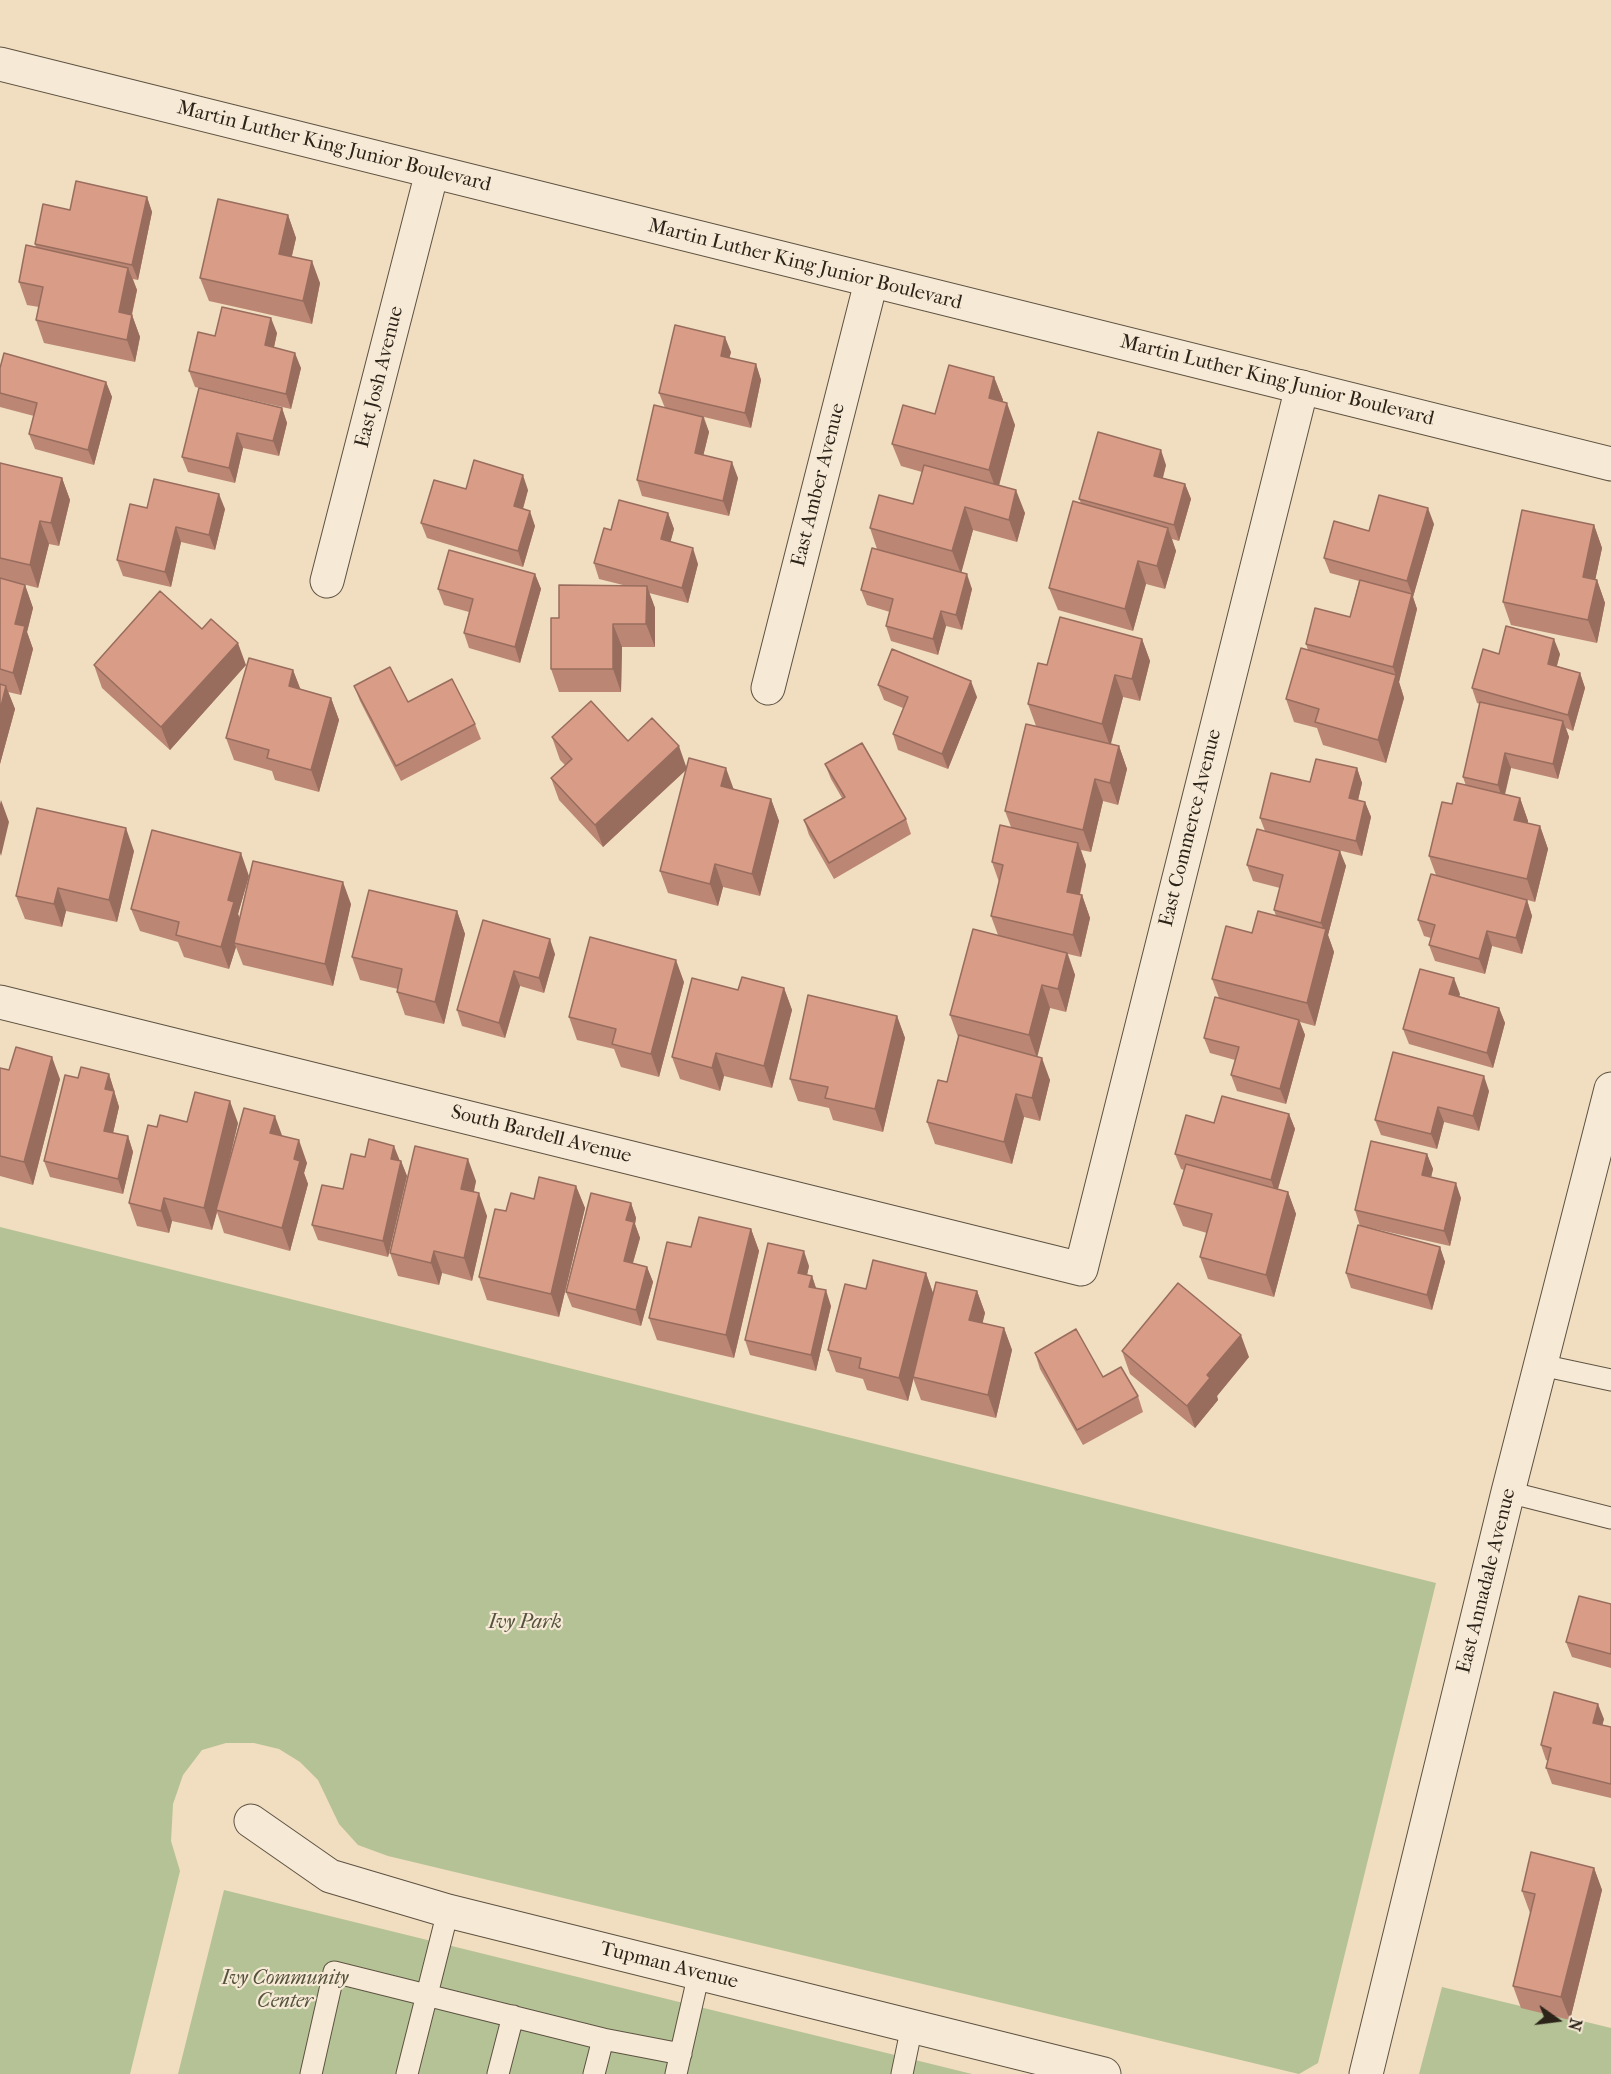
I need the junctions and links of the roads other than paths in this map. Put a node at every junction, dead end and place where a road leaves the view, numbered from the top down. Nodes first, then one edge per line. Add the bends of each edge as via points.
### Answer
1 (0, 64) edge
2 (432, 172) junction
3 (871, 282) junction
4 (1302, 387) junction
5 (1611, 464) edge
6 (327, 581) dead end
7 (768, 688) dead end
8 (0, 1002) edge
9 (1611, 1089) edge
10 (1081, 1269) joint
11 (1541, 1365) junction
12 (1611, 1380) edge
13 (1508, 1492) junction
14 (1611, 1518) edge
15 (251, 1821) dead end
16 (448, 1911) junction
17 (699, 1973) junction
18 (427, 1995) junction
19 (513, 2016) junction
20 (912, 2026) junction
21 (603, 2039) junction
22 (679, 2064) edge
23 (1044, 2067) edge
24 (311, 2074) edge
25 (407, 2074) edge
26 (498, 2074) edge
27 (594, 2074) edge
28 (902, 2074) edge
29 (1104, 2074) edge
30 (1366, 2074) edge

1 - 2 street, Martin Luther King Junior Boulevard
2 - 3 street, Martin Luther King Junior Boulevard
2 - 6 street, East Josh Avenue
3 - 4 street, Martin Luther King Junior Boulevard
3 - 7 street, East Amber Avenue
4 - 5 street, Martin Luther King Junior Boulevard
4 - 10 street, East Commerce Avenue
8 - 10 street, South Bardell Avenue
9 - 11 street, East Annadale Avenue
11 - 12 lane
11 - 13 street, East Annadale Avenue
13 - 14 lane
13 - 30 street, East Annadale Avenue
15 - 16 street, Tupman Avenue via 330,1876
16 - 17 street, Tupman Avenue
16 - 18 lane
17 - 20 street, Tupman Avenue
17 - 22 lane
18 - 19 lane
18 - 24 lane via 334,1972
18 - 25 lane
19 - 21 lane
19 - 26 lane
20 - 23 street, Tupman Avenue
20 - 28 lane
21 - 22 lane
21 - 27 lane
23 - 29 street, Tupman Avenue

